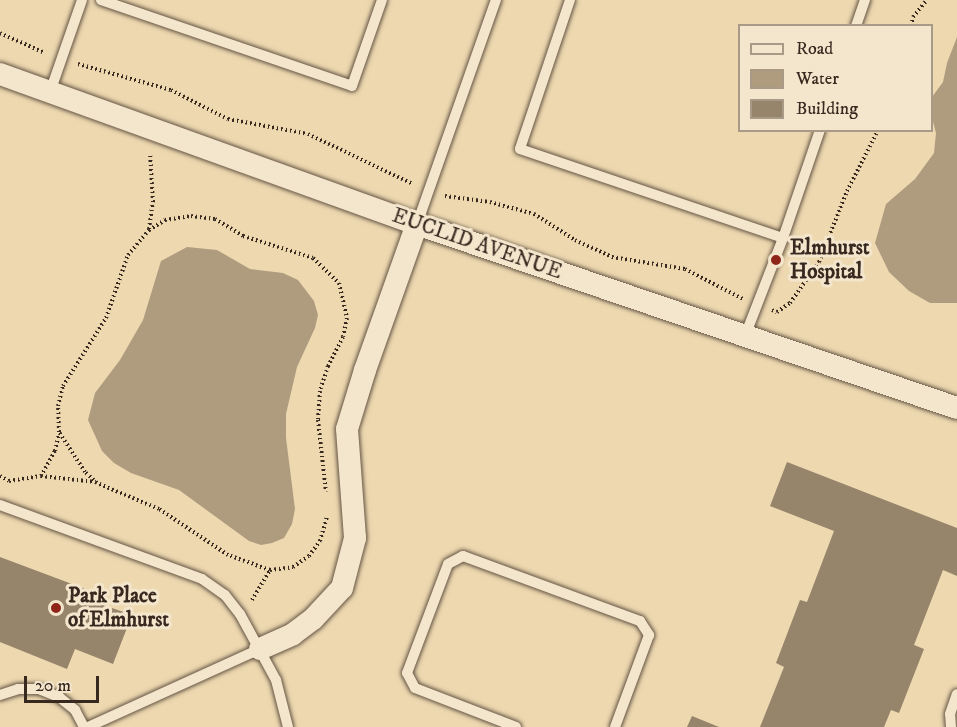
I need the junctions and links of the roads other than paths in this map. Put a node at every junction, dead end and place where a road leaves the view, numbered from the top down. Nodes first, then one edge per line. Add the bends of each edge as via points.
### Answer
1 (82, 0) edge
2 (101, 0) edge
3 (382, 0) edge
4 (496, 0) edge
5 (570, 0) edge
6 (865, 0) edge
7 (857, 24) edge
8 (0, 74) edge
9 (50, 92) junction
10 (819, 132) edge
11 (417, 224) junction
12 (783, 238) junction
13 (745, 336) junction
14 (957, 408) edge
15 (0, 505) edge
16 (260, 649) junction
17 (957, 694) edge
18 (0, 695) edge
19 (86, 727) edge
20 (288, 727) edge
21 (516, 727) edge
22 (615, 727) edge
23 (951, 727) edge

1 - 9 lane
2 - 3 lane via 352,86
4 - 11 lane
5 - 12 lane via 520,149
6 - 7 lane
8 - 9 street, EUCLID AVENUE
9 - 11 street, EUCLID AVENUE
10 - 12 lane
11 - 13 street, EUCLID AVENUE
11 - 16 street via 347,429 355,538 342,588 299,629
12 - 13 lane
13 - 14 street, EUCLID AVENUE
15 - 16 lane via 202,579 225,595
16 - 19 lane
16 - 20 lane via 276,680
17 - 23 lane
18 - 19 lane via 18,689 39,689 75,710
21 - 22 lane via 415,688 407,672 448,564 463,555 640,621 649,635

